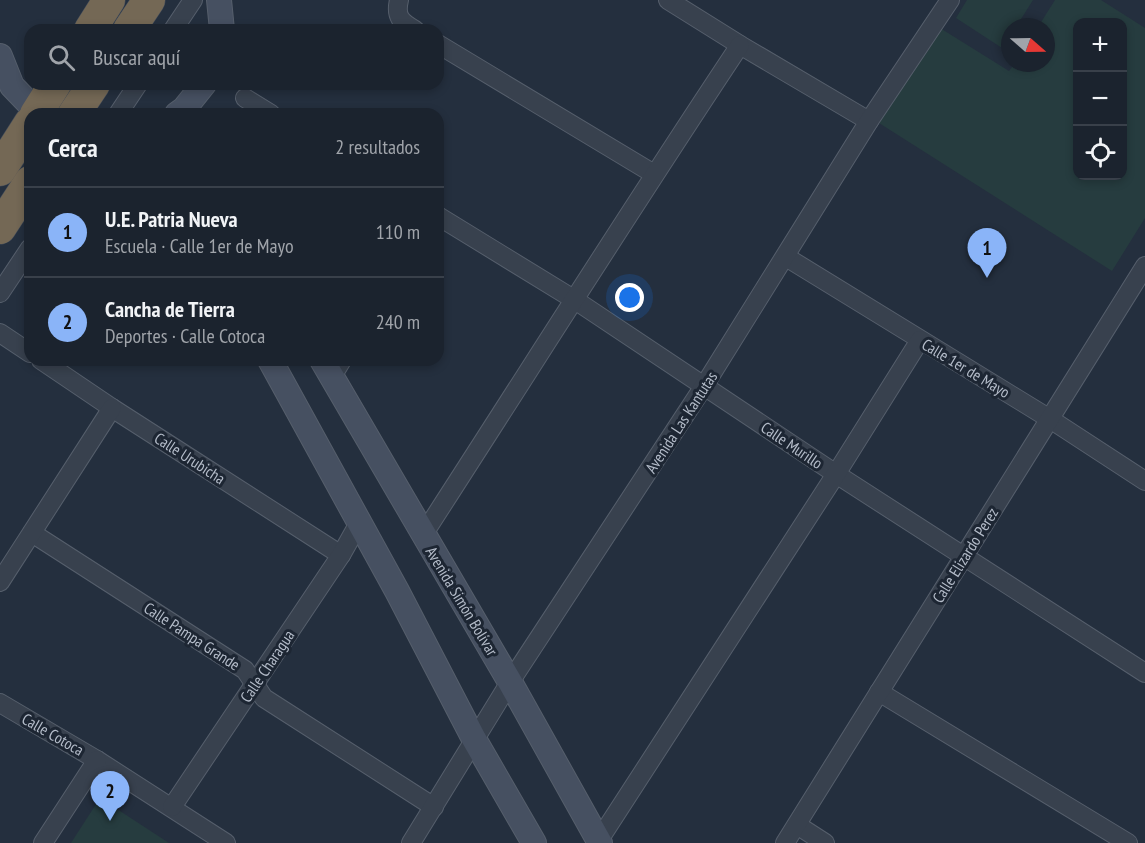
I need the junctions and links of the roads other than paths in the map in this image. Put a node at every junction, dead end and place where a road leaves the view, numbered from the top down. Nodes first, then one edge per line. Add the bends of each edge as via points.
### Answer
1 (109, 0) edge
2 (149, 0) edge
3 (193, 0) edge
4 (219, 0) edge
5 (399, 0) edge
6 (668, 0) edge
7 (950, 0) edge
8 (94, 24) edge
9 (133, 24) edge
10 (177, 24) edge
11 (221, 24) edge
12 (407, 24) edge
13 (740, 45) junction
14 (444, 48) edge
15 (0, 56) edge
16 (51, 90) edge
17 (90, 90) edge
18 (134, 90) edge
19 (199, 90) edge
20 (244, 98) dead end
21 (29, 108) edge
22 (40, 108) edge
23 (78, 108) edge
24 (122, 108) edge
25 (185, 108) edge
26 (261, 108) edge
27 (869, 121) junction
28 (24, 133) edge
29 (0, 170) edge
30 (654, 174) junction
31 (24, 191) edge
32 (444, 220) edge
33 (0, 228) edge
34 (24, 257) edge
35 (786, 257) junction
36 (1145, 266) edge
37 (0, 293) edge
38 (1138, 293) edge
39 (575, 300) junction
40 (0, 333) edge
41 (920, 340) junction
42 (24, 349) edge
43 (50, 366) edge
44 (273, 366) edge
45 (332, 366) edge
46 (705, 386) junction
47 (112, 408) junction
48 (1050, 419) junction
49 (836, 474) junction
50 (1145, 481) edge
51 (359, 523) junction
52 (32, 533) junction
53 (423, 535) junction
54 (341, 555) junction
55 (964, 557) junction
56 (0, 582) edge
57 (1145, 673) edge
58 (510, 682) junction
59 (254, 685) junction
60 (879, 692) junction
61 (0, 703) edge
62 (474, 739) junction
63 (97, 760) junction
64 (172, 807) junction
65 (434, 807) junction
66 (797, 825) junction
67 (599, 841) edge
68 (43, 843) edge
69 (226, 843) edge
70 (411, 843) edge
71 (534, 843) edge
72 (785, 843) edge
73 (825, 843) edge
74 (1128, 843) edge

1 - 8 highway
2 - 9 highway
3 - 10 street
4 - 11 street
5 - 12 street via 399,18
6 - 13 street
7 - 27 street, Avenida Las Kantutas
13 - 27 street
13 - 30 street
14 - 30 street
15 - 21 street via 12,86
16 - 22 highway
17 - 23 highway
18 - 24 street
19 - 25 street
20 - 26 street
27 - 35 street, Avenida Las Kantutas
28 - 29 highway
30 - 39 street
31 - 33 highway
32 - 39 street, Calle Murillo
34 - 37 street
35 - 41 street, Calle 1er de Mayo
35 - 46 street, Avenida Las Kantutas
36 - 38 street, Calle Elizardo Perez
38 - 48 street, Calle Elizardo Perez
39 - 46 street, Calle Murillo
39 - 53 street
40 - 42 street
41 - 48 street, Calle 1er de Mayo
41 - 49 street
43 - 47 street, Calle Urubicha
44 - 51 street
45 - 53 street, Avenida Simón Bolívar
46 - 49 street, Calle Murillo
46 - 58 street, Avenida Las Kantutas
47 - 52 street
47 - 54 street, Calle Urubicha
48 - 50 street, Calle 1er de Mayo
48 - 55 street, Calle Elizardo Perez
49 - 55 street, Calle Murillo
49 - 67 street
51 - 54 street, Calle Charagua
51 - 62 street
52 - 56 street
52 - 59 street, Calle Pampa Grande via 245,669
53 - 58 street, Avenida Simón Bolívar
54 - 59 street, Calle Charagua
55 - 57 street, Calle Murillo
55 - 60 street, Calle Elizardo Perez
58 - 62 street, Avenida Las Kantutas
58 - 67 street, Avenida Simón Bolívar
59 - 64 street, Calle Charagua
59 - 65 street, Calle Pampa Grande via 264,698
60 - 66 street, Calle Elizardo Perez
60 - 74 street
61 - 63 street, Calle Cotoca
62 - 65 street, Avenida Las Kantutas
62 - 71 street
63 - 64 street, Calle Cotoca
63 - 68 street
64 - 69 street, Calle Cotoca
65 - 70 street, Avenida Las Kantutas
66 - 72 street, Calle Elizardo Perez
66 - 73 street

